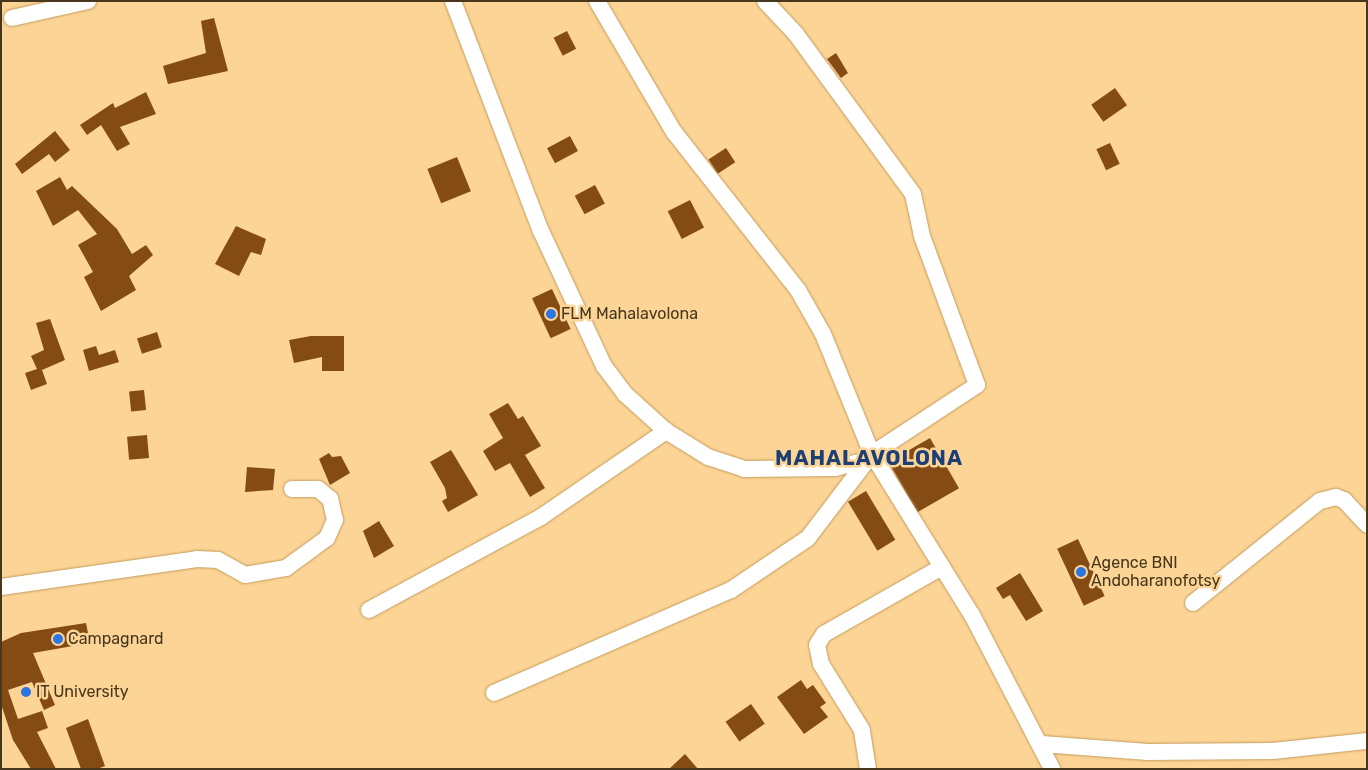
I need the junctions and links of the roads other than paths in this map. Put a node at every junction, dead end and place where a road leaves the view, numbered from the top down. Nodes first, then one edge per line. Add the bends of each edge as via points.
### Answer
1 (88, 1) edge
2 (453, 1) edge
3 (598, 1) edge
4 (765, 1) edge
5 (12, 18) dead end
6 (666, 431) junction
7 (868, 457) junction
8 (292, 489) dead end
9 (1367, 525) edge
10 (942, 567) junction
11 (1, 587) edge
12 (1193, 603) dead end
13 (369, 610) dead end
14 (494, 693) dead end
15 (1367, 742) edge
16 (1042, 744) junction
17 (868, 769) edge
18 (1052, 769) edge

1 - 5 street
2 - 6 street via 515,168 604,366 625,394
3 - 7 street via 674,132 798,290 823,334
4 - 7 street via 796,34 913,194 922,236 977,385
6 - 7 street via 708,457 744,469 826,468
6 - 13 street via 541,517
7 - 10 street
7 - 14 street via 808,538 731,590
8 - 11 street via 318,489 330,499 335,520 327,538 286,568 245,575 218,560 198,559
9 - 12 street via 1344,500 1336,496 1320,501
10 - 16 street
10 - 17 street via 824,634 817,646 820,664 862,730
15 - 16 street via 1273,751 1148,752
16 - 18 street

